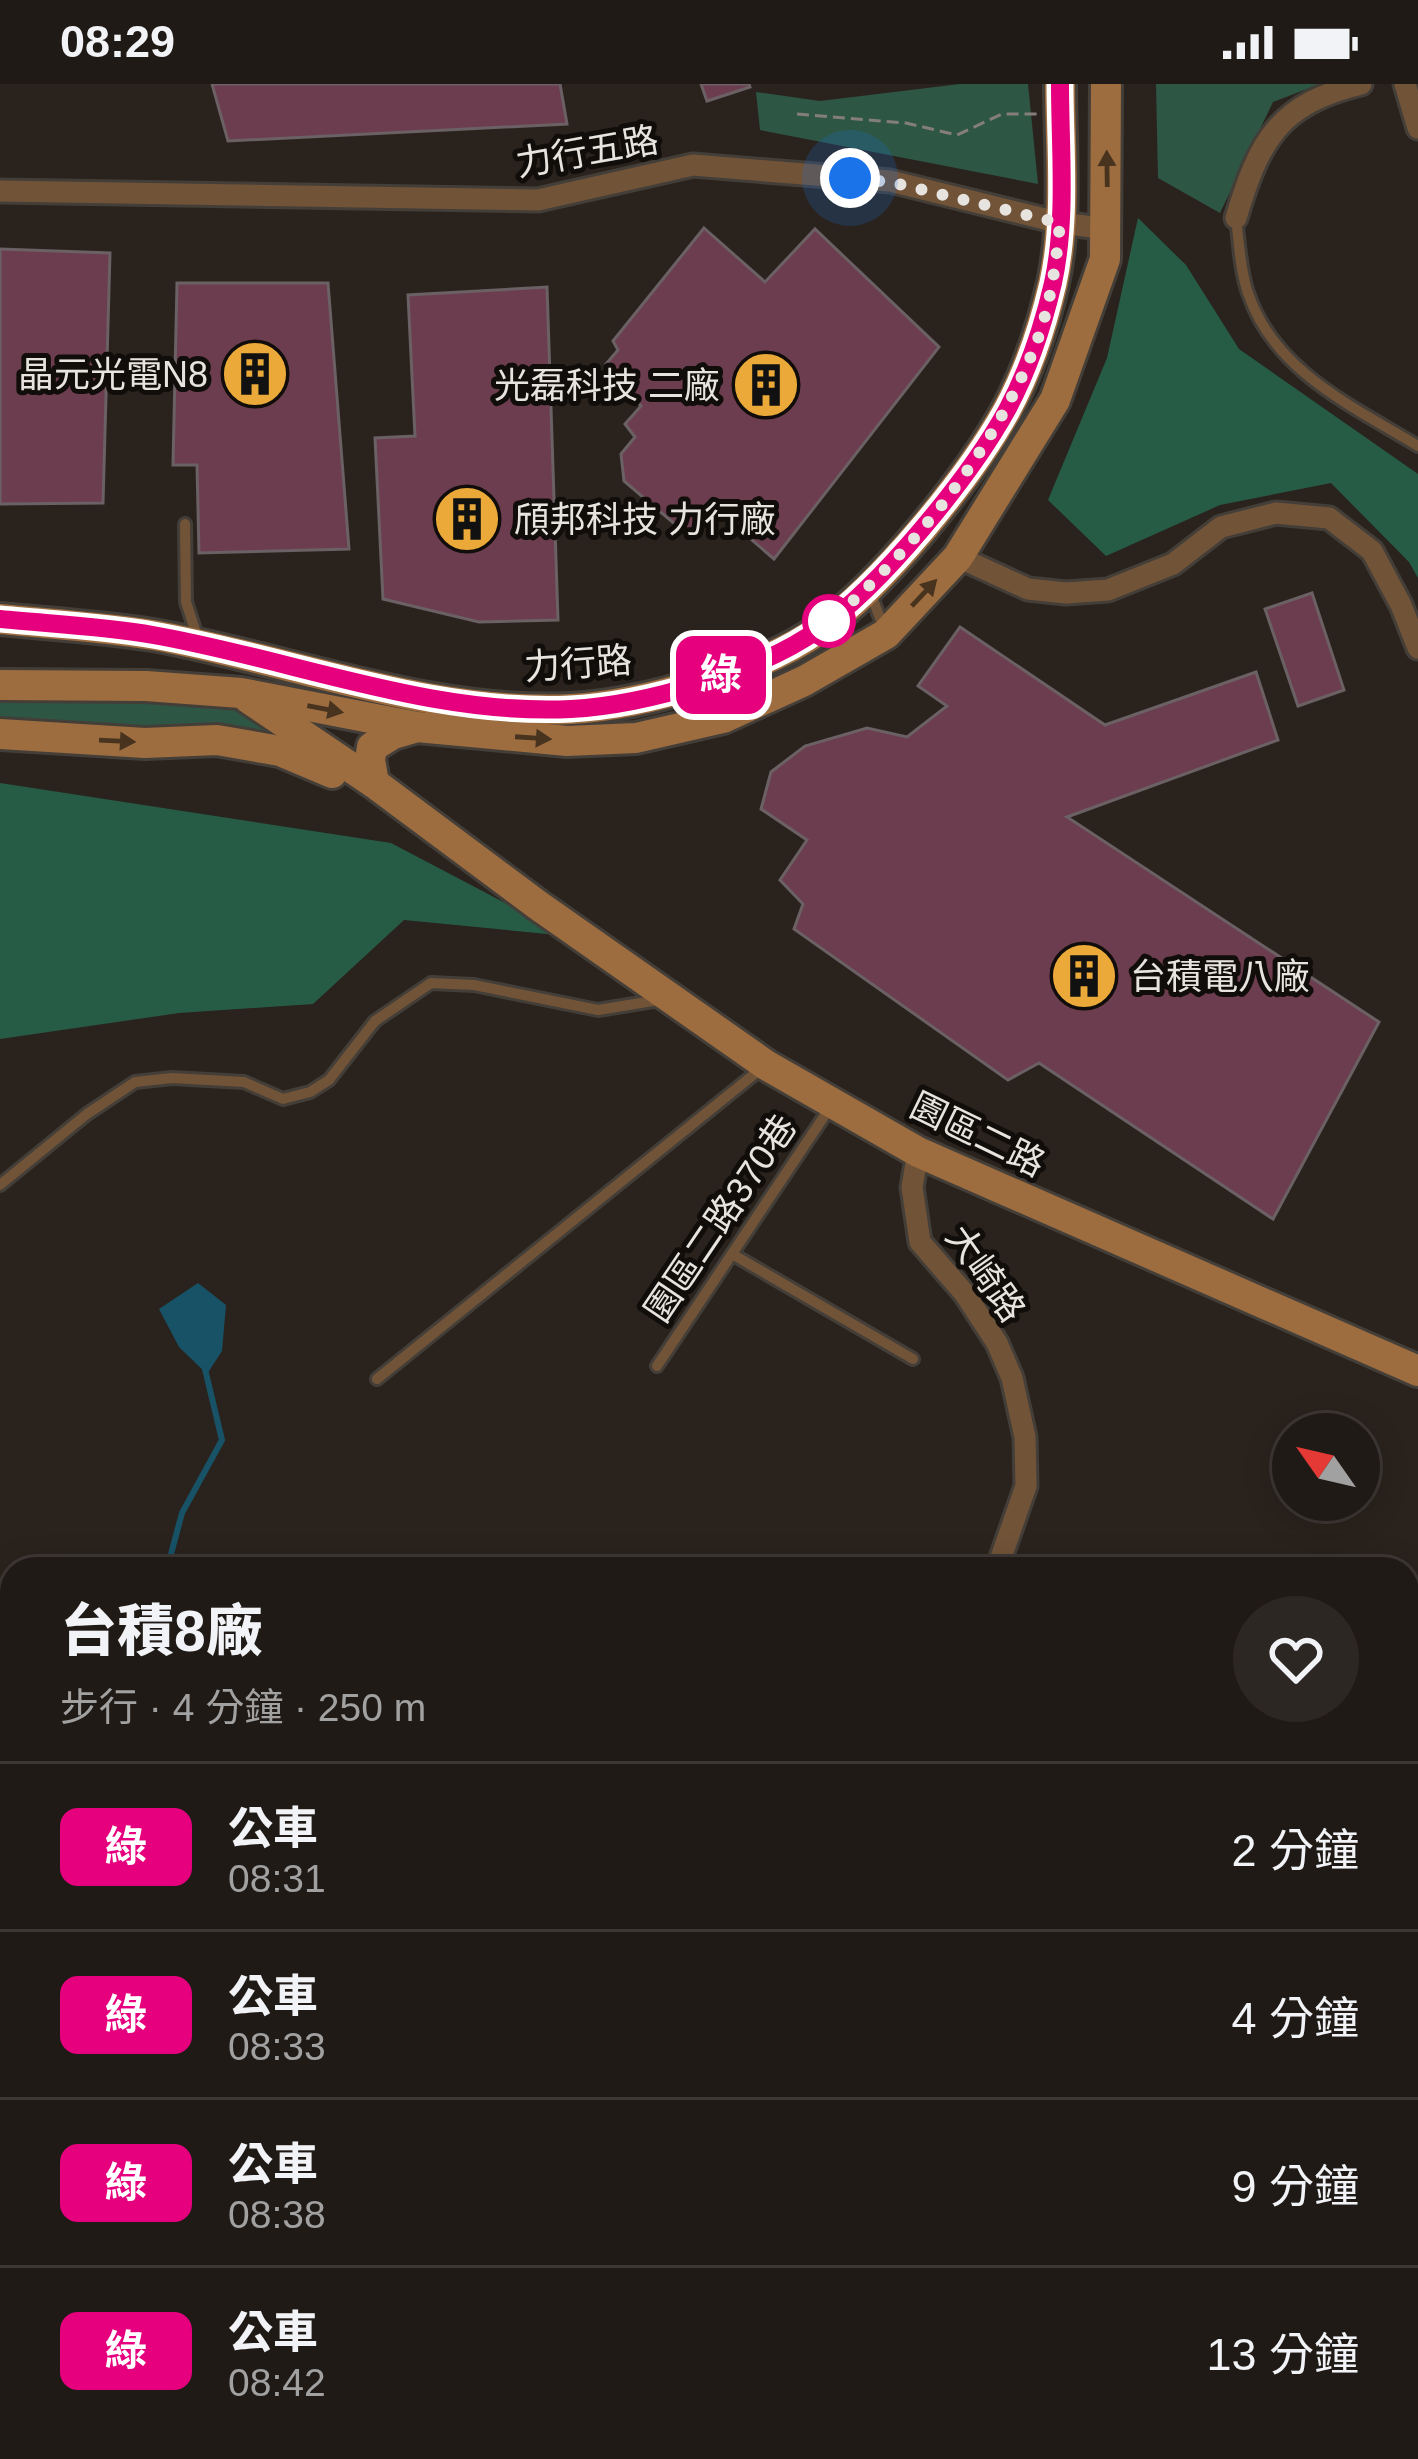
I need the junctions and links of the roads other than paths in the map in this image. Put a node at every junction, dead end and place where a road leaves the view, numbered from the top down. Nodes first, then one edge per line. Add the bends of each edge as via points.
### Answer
1 (1060, 84) edge
2 (1106, 84) edge
3 (1361, 84) edge
4 (1405, 84) edge
5 (1418, 128) edge
6 (0, 191) edge
7 (1236, 218) joint
8 (1060, 223) junction
9 (1108, 230) junction
10 (1418, 446) edge
11 (185, 524) dead end
12 (958, 557) junction
13 (868, 590) junction
14 (0, 620) edge
15 (886, 634) junction
16 (200, 645) junction
17 (1418, 648) edge
18 (699, 682) junction
19 (0, 685) edge
20 (241, 693) junction
21 (707, 721) junction
22 (417, 727) junction
23 (0, 734) edge
24 (374, 783) junction
25 (539, 906) junction
26 (668, 999) junction
27 (766, 1065) junction
28 (833, 1103) junction
29 (918, 1152) junction
30 (0, 1185) edge
31 (732, 1254) junction
32 (913, 1359) dead end
33 (657, 1366) dead end
34 (1418, 1371) edge
35 (377, 1379) dead end
36 (1001, 1557) edge

1 - 8 street, 力行路
9 -> 2 street, 力行路
3 - 7 street via 1280,121 1252,165
4 - 5 street
6 - 8 street, 力行五路 via 538,200 693,165 890,182
7 - 10 lane via 1248,293 1277,349 1318,386
8 - 9 street, 力行五路
8 - 13 street, 力行路 via 1038,337 1007,410
9 - 12 street, 力行路 via 1093,303 1055,400
11 - 16 lane via 186,602
15 -> 12 street, 力行路
12 - 17 street via 1028,589 1108,590 1173,564 1221,527 1276,513 1329,518 1372,551
13 - 15 lane
13 - 18 street, 力行路 via 817,632
14 - 16 street, 力行路
15 - 21 street, 力行路 via 804,681
16 - 18 street, 力行路 via 444,700 522,707 572,709
16 - 20 street, 園區二路
18 - 21 lane
19 - 20 street, 力行路
20 -> 22 street, 力行路
20 - 24 street, 園區二路
22 -> 21 street, 力行路 via 568,741 636,738
22 - 24 street via 372,747
23 -> 25 street, 園區二路 via 217,740 280,751 382,797
24 - 25 street, 園區二路
25 - 26 street, 園區二路
26 - 27 street, 園區二路
26 - 30 lane via 598,1010 431,983 375,1022 310,1092 283,1099 244,1082 135,1082
27 - 28 street, 園區二路
27 - 35 lane
28 - 29 street, 園區二路
28 - 31 lane, 園區二路370巷
29 - 34 street, 園區二路
29 - 36 street, 大崎路 via 912,1187 920,1242 998,1342 1025,1437 1026,1486
31 - 32 lane
31 - 33 lane, 園區二路370巷

